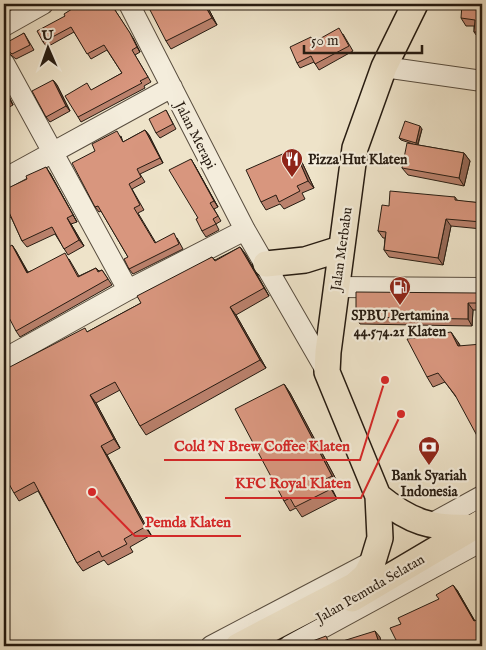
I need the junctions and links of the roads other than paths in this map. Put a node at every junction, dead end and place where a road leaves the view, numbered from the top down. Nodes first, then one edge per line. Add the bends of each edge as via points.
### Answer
1 (43, 4) edge
2 (129, 4) edge
3 (415, 4) edge
4 (4, 26) edge
5 (4, 63) edge
6 (384, 67) junction
7 (482, 81) edge
8 (172, 87) junction
9 (54, 153) junction
10 (4, 178) edge
11 (245, 230) junction
12 (340, 249) junction
13 (266, 264) junction
14 (336, 286) junction
15 (482, 288) edge
16 (128, 290) junction
17 (5, 355) edge
18 (327, 372) junction
19 (378, 496) junction
20 (482, 496) edge
21 (429, 525) junction
22 (479, 530) edge
23 (373, 561) junction
24 (251, 645) edge
25 (211, 646) edge
26 (290, 646) edge

1 - 4 street
2 - 8 street, Jalan Merapi
3 - 6 main road, Jalan Merbabu
5 - 9 street
6 - 7 street
6 - 12 main road, Jalan Merbabu via 355,148
8 - 9 street
8 - 11 street, Jalan Merapi
9 - 10 street
9 - 16 street
11 - 13 street, Jalan Merapi
11 - 16 street
12 - 13 main road via 305,260
12 - 14 main road, Jalan Merbabu
13 - 18 street, Jalan Merapi
14 - 15 street
14 - 18 main road, Jalan Merbabu
16 - 17 street
18 - 19 main road, Jalan Merbabu
19 - 21 main road via 398,512
19 - 23 main road via 380,538
20 - 21 street
21 - 22 main road
22 - 24 main road, Jalan Pemuda Selatan via 362,594
22 - 26 street
23 - 24 main road, Jalan Pemuda Selatan via 355,585
23 - 25 street

